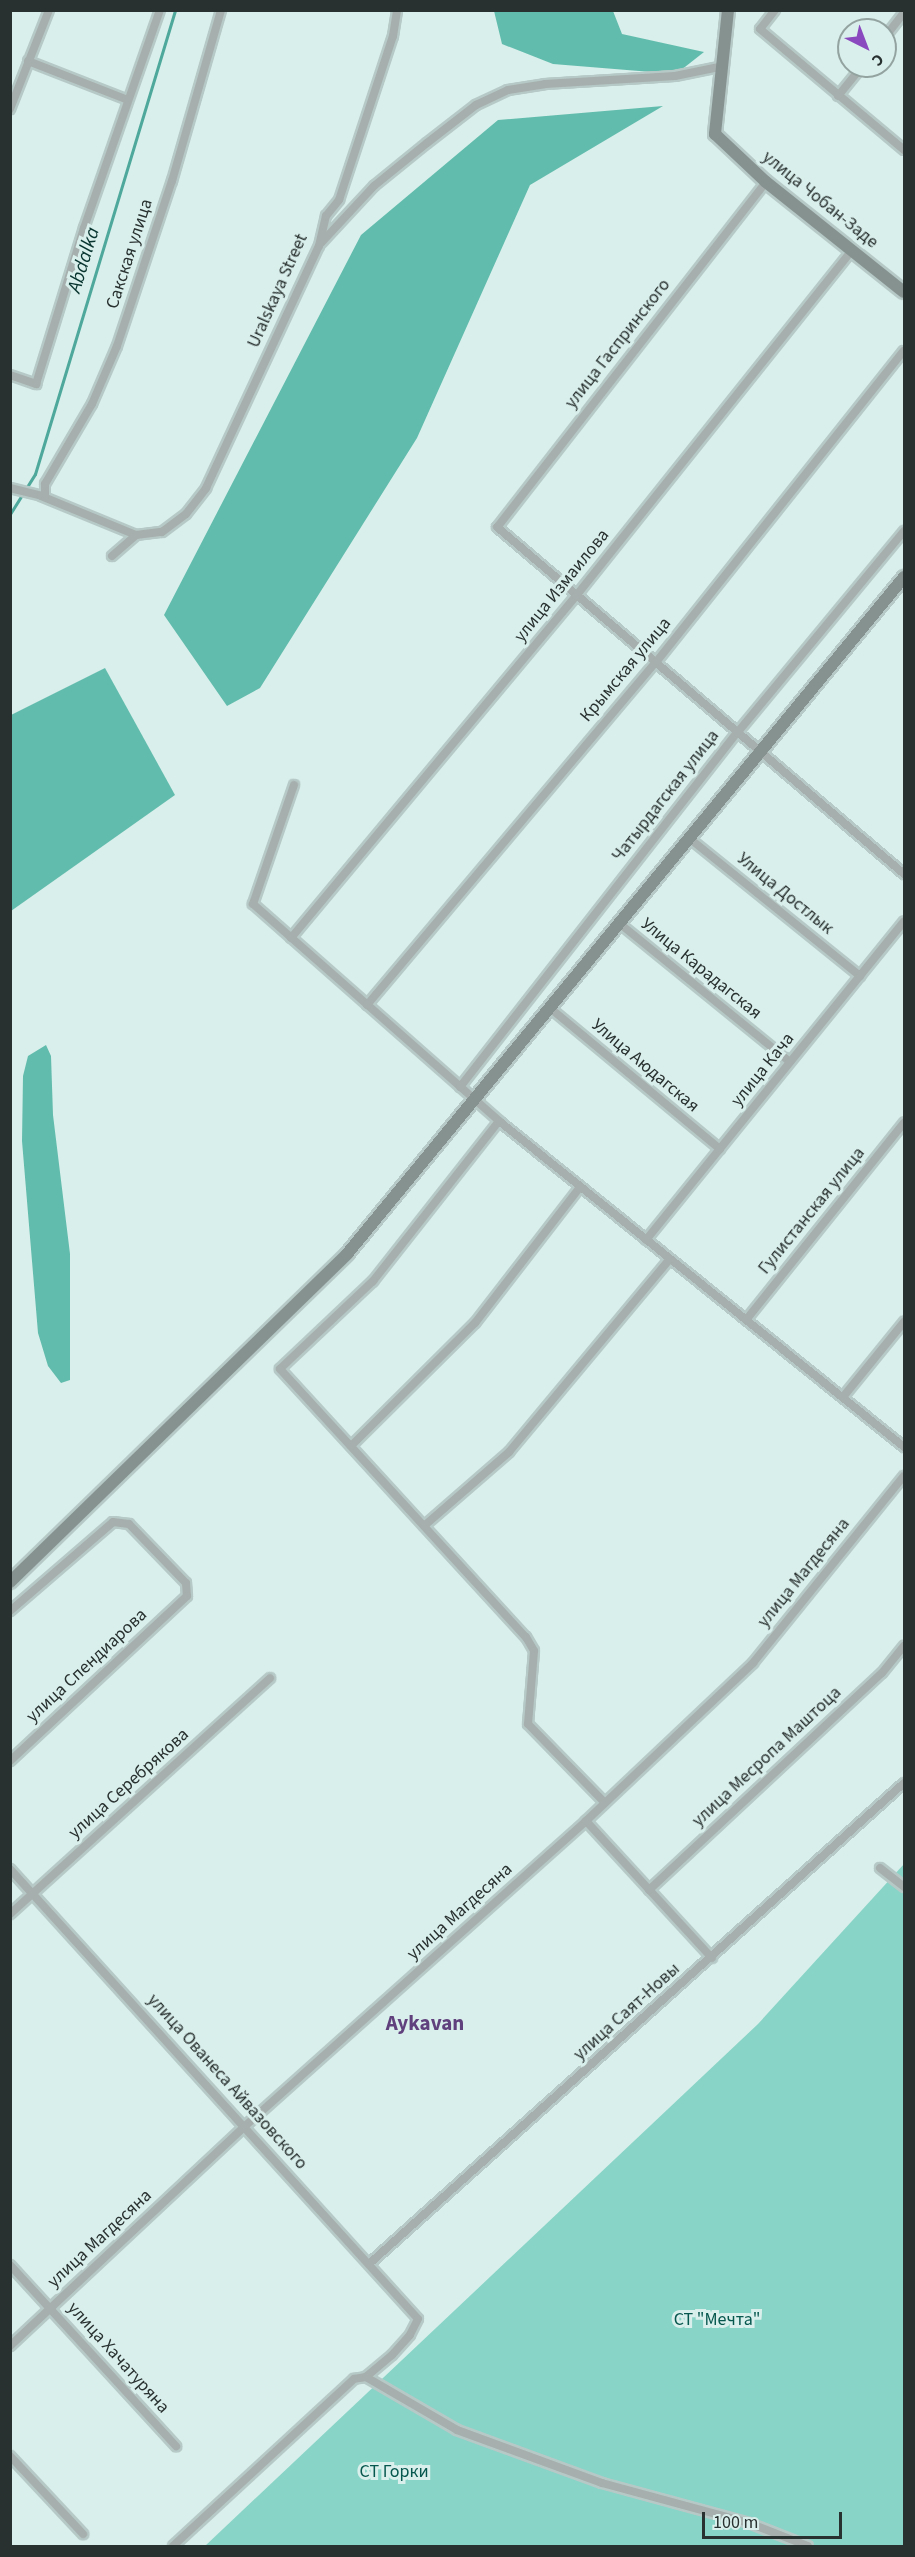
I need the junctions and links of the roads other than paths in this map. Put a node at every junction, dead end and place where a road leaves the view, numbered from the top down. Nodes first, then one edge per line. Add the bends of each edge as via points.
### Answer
1 (50, 10) edge
2 (160, 10) edge
3 (221, 10) edge
4 (397, 10) edge
5 (728, 10) edge
6 (775, 10) edge
7 (28, 61) junction
8 (724, 66) junction
9 (852, 78) edge
10 (838, 96) junction
11 (128, 100) junction
12 (10, 109) edge
13 (904, 150) edge
14 (765, 182) junction
15 (319, 246) junction
16 (853, 249) junction
17 (904, 292) edge
18 (904, 351) edge
19 (10, 375) edge
20 (11, 488) edge
21 (43, 496) junction
22 (904, 531) edge
23 (136, 536) junction
24 (112, 556) dead end
25 (904, 578) edge
26 (576, 596) junction
27 (657, 661) junction
28 (737, 732) junction
29 (760, 752) junction
30 (294, 785) dead end
31 (688, 838) junction
32 (904, 874) edge
33 (904, 921) edge
34 (619, 923) junction
35 (291, 938) junction
36 (860, 976) junction
37 (367, 1005) junction
38 (550, 1008) junction
39 (790, 1062) junction
40 (460, 1087) junction
41 (475, 1100) junction
42 (499, 1121) junction
43 (904, 1123) edge
44 (720, 1149) junction
45 (580, 1187) junction
46 (646, 1240) junction
47 (670, 1259) junction
48 (746, 1320) junction
49 (904, 1322) edge
50 (843, 1397) junction
51 (351, 1446) junction
52 (904, 1447) edge
53 (904, 1476) edge
54 (424, 1526) junction
55 (10, 1582) edge
56 (10, 1611) edge
57 (904, 1646) edge
58 (270, 1678) dead end
59 (10, 1761) edge
60 (904, 1784) edge
61 (605, 1803) junction
62 (586, 1821) junction
63 (880, 1868) dead end
64 (10, 1869) edge
65 (904, 1887) edge
66 (649, 1890) junction
67 (33, 1893) junction
68 (10, 1914) edge
69 (712, 1958) junction
70 (245, 2126) junction
71 (369, 2264) junction
72 (10, 2265) edge
73 (50, 2308) junction
74 (10, 2346) edge
75 (366, 2377) junction
76 (177, 2446) dead end
77 (10, 2456) edge
78 (83, 2534) dead end
79 (173, 2547) edge
80 (808, 2547) edge

1 - 7 street
2 - 11 street
3 - 21 street, Сакская улица via 172,181 117,346 92,404 45,484
4 - 15 street, Uralskaya Street via 363,131 339,200 326,216
5 - 8 main road
6 - 10 street via 760,29
7 - 11 street
7 - 12 street
8 - 14 main road, улица Чобан-Заде via 716,134
8 - 15 street via 675,76 508,90 476,105 383,179
9 - 10 street
10 - 13 street
11 - 19 street via 36,384
14 - 16 main road, улица Чобан-Заде
14 - 26 street, улица Гаспринского via 497,527
15 - 23 street, Uralskaya Street via 206,488 186,514 162,532
16 - 17 main road, улица Чобан-Заде
16 - 26 street, улица Измаилова
18 - 27 street, Крымская улица
20 - 21 street
21 - 23 street
22 - 28 street, Чатырдагская улица
23 - 24 street
25 - 29 main road
26 - 27 street
26 - 35 street, улица Измаилова
27 - 28 street
27 - 37 street, Крымская улица
28 - 29 street
28 - 40 street, Чатырдагская улица
29 - 31 main road
29 - 32 street
30 - 35 street via 253,904
31 - 34 main road
31 - 36 street, Улица Достлык
33 - 36 street, улица Кача
34 - 38 main road
34 - 39 street, Улица Карадагская
35 - 37 street
36 - 39 street, улица Кача
37 - 40 street
38 - 41 main road
38 - 44 street, Улица Аюдагская
39 - 44 street, улица Кача
40 - 41 street
41 - 42 street
41 - 55 main road via 347,1254
42 - 45 street
42 - 51 street via 374,1281 280,1370
43 - 48 street, Гулистанская улица
44 - 46 street, улица Кача
45 - 46 street
45 - 51 street via 475,1323
46 - 47 street
47 - 48 street
47 - 54 street via 509,1452
48 - 50 street
49 - 50 street
50 - 52 street
51 - 54 street
53 - 61 street, улица Магдесяна via 753,1663
54 - 61 street via 526,1637 534,1651 528,1724
56 - 59 street, улица Спендиарова via 113,1522 129,1524 186,1583 187,1596
57 - 66 street, улица Месропа Маштоца via 882,1672
58 - 67 street, улица Серебрякова
60 - 69 street, улица Саят-Новы
61 - 62 street, улица Магдесяна
62 - 66 street
62 - 70 street, улица Магдесяна
63 - 65 street
64 - 67 street, улица Ованеса Айвазовского
66 - 69 street
67 - 68 street, улица Серебрякова
67 - 70 street, улица Ованеса Айвазовского
69 - 71 street, улица Саят-Новы
70 - 71 street, улица Ованеса Айвазовского
70 - 73 street, улица Магдесяна
71 - 75 street, улица Ованеса Айвазовского via 418,2319 410,2335
72 - 73 street, улица Хачатуряна
73 - 74 street, улица Магдесяна
73 - 76 street, улица Хачатуряна
75 - 79 street via 354,2379
75 - 80 street via 456,2430 602,2483 749,2523
77 - 78 street

